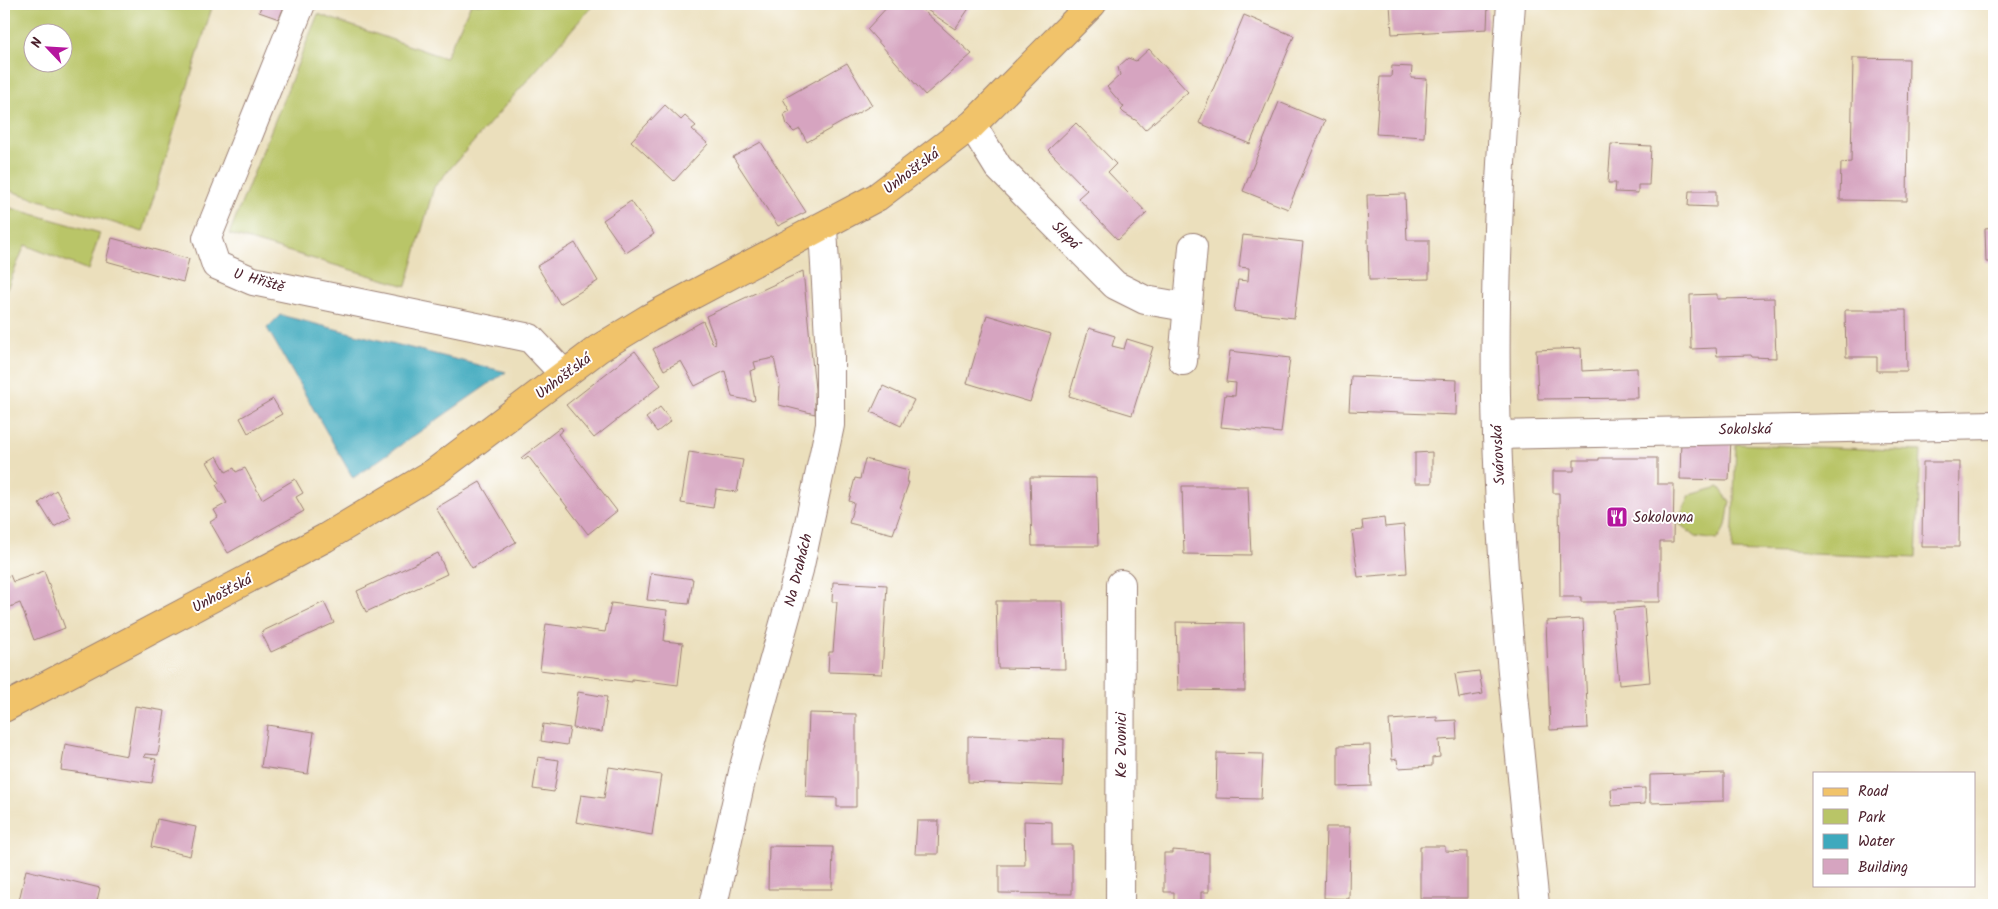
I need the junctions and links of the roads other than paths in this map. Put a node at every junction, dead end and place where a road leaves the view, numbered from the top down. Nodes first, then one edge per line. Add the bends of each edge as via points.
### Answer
1 (301, 4) edge
2 (1092, 4) edge
3 (1511, 4) edge
4 (972, 125) junction
5 (823, 228) junction
6 (1193, 247) dead end
7 (1186, 307) junction
8 (1183, 361) dead end
9 (564, 374) junction
10 (1994, 425) edge
11 (1497, 435) junction
12 (1121, 584) dead end
13 (4, 708) edge
14 (713, 905) edge
15 (1120, 905) edge
16 (1535, 905) edge

1 - 9 street, U Hřiště via 207,238 216,266 253,281 530,338
2 - 4 main road, Unhošťská
3 - 11 street, Svárovská via 1496,252
4 - 5 main road, Unhošťská via 877,197
4 - 7 street, Slepá via 998,167 1115,286 1145,300
5 - 9 main road, Unhošťská via 649,318
5 - 14 street, Na Drahách via 830,425 799,570 745,763
6 - 7 street
7 - 8 street
9 - 13 main road, Unhošťská via 435,472 325,538
10 - 11 street, Sokolská
11 - 16 street, Svárovská via 1510,659
12 - 15 street, Ke Zvonici

